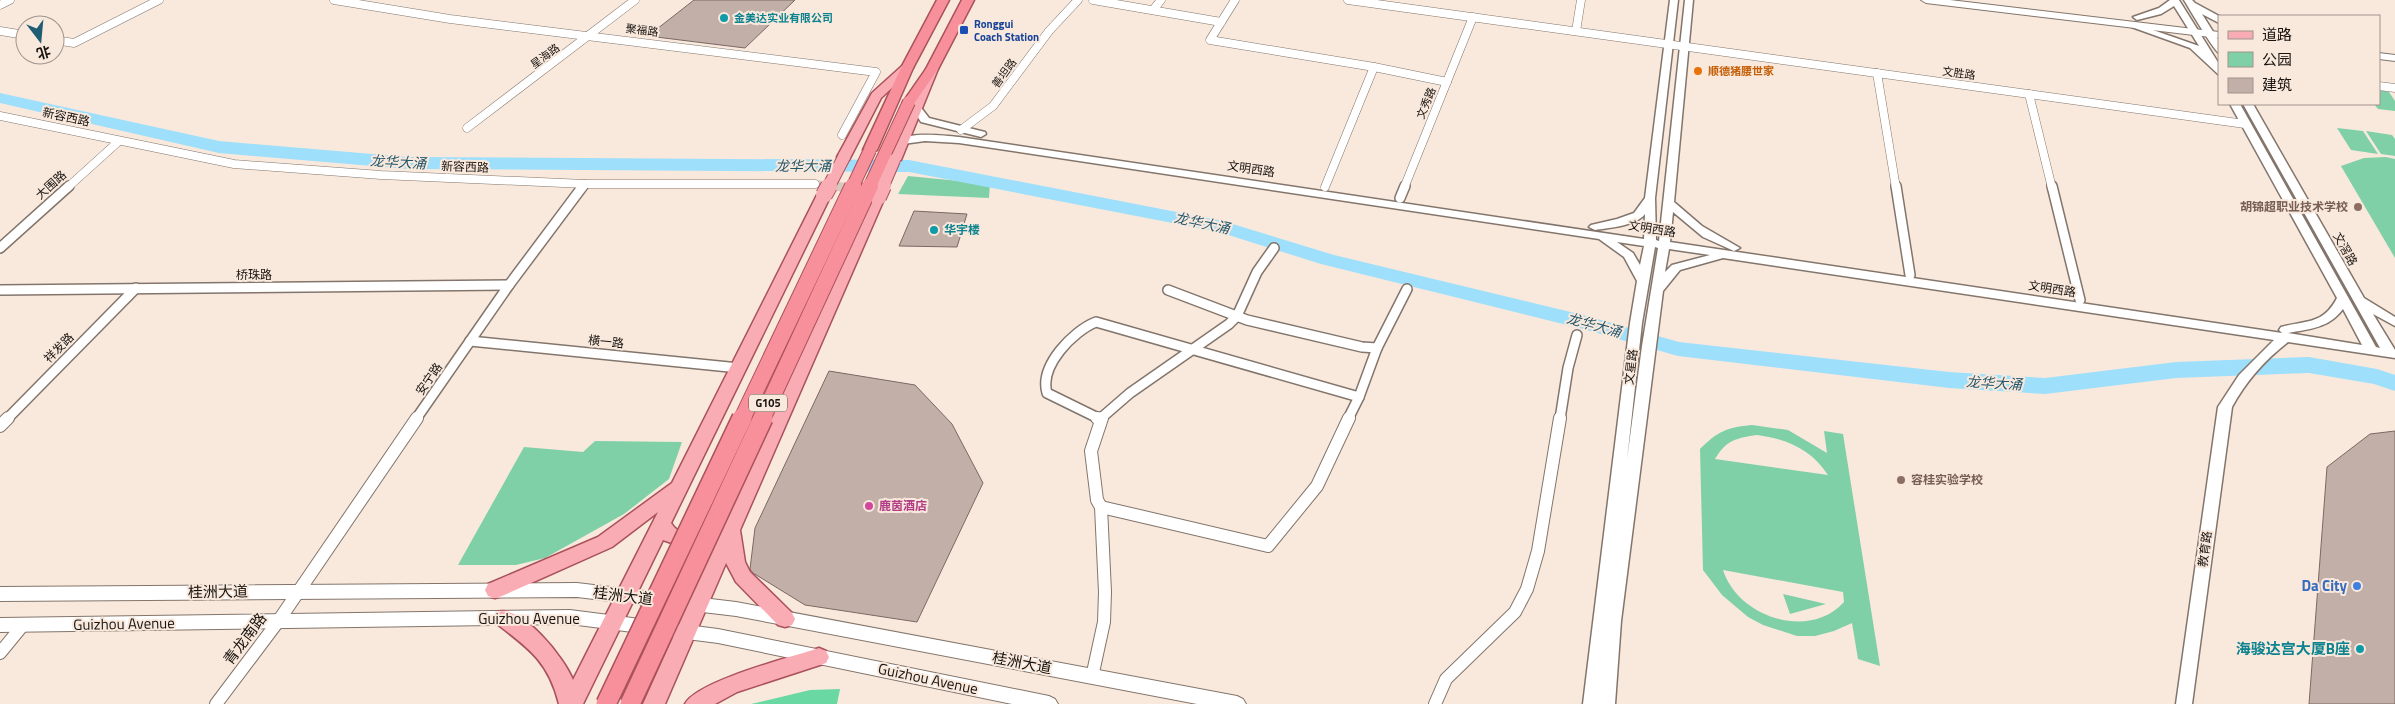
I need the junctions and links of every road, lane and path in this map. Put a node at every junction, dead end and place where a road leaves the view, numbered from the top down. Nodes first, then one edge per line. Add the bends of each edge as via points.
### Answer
1 (10, 0) edge
2 (159, 0) edge
3 (334, 0) edge
4 (635, 0) edge
5 (943, 0) edge
6 (968, 0) edge
7 (1078, 0) edge
8 (1093, 0) edge
9 (1162, 0) edge
10 (1235, 0) edge
11 (1348, 0) edge
12 (1581, 0) edge
13 (1674, 0) edge
14 (1689, 0) edge
15 (1926, 0) edge
16 (1995, 0) edge
17 (2175, 0) edge
18 (2189, 1) edge
19 (0, 5) edge
20 (1154, 10) junction
21 (1473, 17) junction
22 (2137, 17) junction
23 (2218, 19) edge
24 (1221, 22) junction
25 (2125, 24) junction
26 (2193, 28) junction
27 (0, 31) edge
28 (1576, 31) junction
29 (2212, 32) edge
30 (15, 33) edge
31 (592, 34) junction
32 (65, 42) edge
33 (1669, 44) junction
34 (1685, 46) junction
35 (2218, 47) edge
36 (2380, 47) edge
37 (2395, 49) edge
38 (2380, 56) edge
39 (2395, 58) edge
40 (1374, 67) junction
41 (907, 68) junction
42 (2217, 68) edge
43 (932, 69) joint
44 (1877, 73) junction
45 (1447, 82) junction
46 (2380, 86) edge
47 (2395, 88) edge
48 (2029, 94) junction
49 (913, 105) junction
50 (2236, 105) edge
51 (2249, 105) edge
52 (0, 116) edge
53 (2245, 124) junction
54 (467, 128) dead end
55 (961, 130) junction
56 (842, 135) dead end
57 (119, 141) junction
58 (903, 141) junction
59 (844, 157) joint
60 (584, 184) junction
61 (1324, 187) junction
62 (820, 189) junction
63 (1400, 198) junction
64 (1650, 198) junction
65 (1667, 201) junction
66 (1597, 230) junction
67 (1650, 239) junction
68 (1664, 241) junction
69 (0, 248) edge
70 (1274, 248) dead end
71 (1735, 251) junction
72 (1910, 275) junction
73 (1643, 281) junction
74 (509, 285) junction
75 (136, 288) junction
76 (1407, 289) dead end
77 (1658, 289) junction
78 (0, 290) edge
79 (1168, 290) dead end
80 (2343, 298) junction
81 (2357, 298) junction
82 (2080, 300) junction
83 (1237, 316) junction
84 (2395, 322) edge
85 (2285, 333) junction
86 (1577, 335) dead end
87 (1642, 339) junction
88 (470, 341) junction
89 (2370, 346) junction
90 (1377, 348) junction
91 (1194, 350) junction
92 (2392, 351) edge
93 (739, 368) junction
94 (1359, 397) junction
95 (1100, 419) junction
96 (0, 426) edge
97 (681, 485) junction
98 (1101, 507) junction
99 (732, 524) junction
100 (662, 525) junction
101 (495, 590) junction
102 (297, 591) junction
103 (0, 594) edge
104 (627, 596) junction
105 (695, 606) junction
106 (504, 618) junction
107 (785, 619) junction
108 (613, 622) junction
109 (277, 623) junction
110 (0, 625) edge
111 (23, 625) junction
112 (684, 631) junction
113 (0, 654) edge
114 (819, 657) junction
115 (1092, 677) junction
116 (216, 704) edge
117 (571, 704) edge
118 (606, 704) edge
119 (630, 704) edge
120 (654, 704) edge
121 (696, 704) edge
122 (1050, 704) edge
123 (1237, 704) edge
124 (1435, 704) edge
125 (1592, 704) edge
126 (1607, 704) edge
127 (2184, 704) edge

1 - 19 street
2 - 32 street via 74,43
3 - 31 street, 聚福路 via 450,19
4 - 31 street, 星海路
5 - 41 highway, G105
6 - 43 highway
7 - 55 street, 善坦路 via 1049,31 993,106
8 - 20 street
9 - 20 street
10 - 24 street
11 - 21 street, 文胜路
12 - 28 street
13 - 33 street, 文星路
14 - 34 street, 文星路
15 - 25 main road
16 - 22 main road
17 - 22 street via 2169,9
17 - 26 street
18 - 23 street
18 - 29 street
20 - 24 street
21 - 28 street, 文胜路
21 - 45 street, 文秀路
22 - 26 main road
24 - 40 street via 1210,40
25 - 26 main road
25 - 42 street via 2193,46
26 - 29 main road
26 - 42 street
27 - 30 street
28 - 33 street, 文胜路
29 - 35 street
31 - 54 street, 星海路
31 - 56 street, 聚福路 via 876,72
33 - 34 street, 文胜路
33 - 64 street, 文星路
34 - 44 street, 文胜路
34 - 65 street, 文星路
36 - 37 main road
38 - 39 main road
40 - 45 street
40 - 61 street
41 - 59 main road via 876,96
41 - 118 highway, G105 / G105, bridge
43 - 49 main road
44 - 48 street, 文胜路
44 - 72 street
45 - 63 street, 文秀路
46 - 47 street
48 - 53 street, 文胜路
48 - 82 street
49 - 55 street, 文明西路 via 925,120
49 - 58 main road
49 - 119 highway, G105, bridge via 669,615
50 - 53 street, 文滘路
51 - 81 street, 文滘路
52 - 57 street, 新容西路
53 - 80 street, 文滘路
55 - 61 street, 文明西路
57 - 60 street, 新容西路 via 234,164 381,176
57 - 69 street, 大围路
58 - 66 street, 文明西路 via 925,138 959,140
58 - 99 main road, bridge
59 - 62 main road, bridge
60 - 62 street, 新容西路
60 - 74 street, 安宁路
61 - 63 street, 文明西路
62 - 93 main road
63 - 66 street, 文明西路
64 - 66 street via 1638,215
64 - 67 street, 文星路
65 - 68 street, 文星路
65 - 71 street via 1705,234
66 - 67 street, 文明西路
66 - 73 street via 1629,255
67 - 68 street, 文明西路
67 - 73 street, 文星路
68 - 71 street, 文明西路
68 - 77 street, 文星路
70 - 83 street via 1257,272
71 - 72 street, 文明西路
71 - 77 street via 1676,267
71 - 85 street, 文明西路
72 - 82 street, 文明西路
73 - 87 street, 文星路
74 - 75 street, 桥珠路
74 - 88 street, 安宁路
75 - 78 street, 桥珠路
75 - 96 street, 祥发路
76 - 90 street
77 - 87 street, 文星路
79 - 83 street
80 - 85 street via 2336,313 2323,322
80 - 89 street, 文滘路
81 - 84 street
81 - 92 street, 文滘路
82 - 85 street, 文明西路
83 - 90 street
83 - 91 street
85 - 89 street, 文明西路
85 - 127 street, 教育路 via 2263,354 2225,407
86 - 124 street via 1568,368 1538,551 1527,589 1515,612 1446,678
87 - 125 street, 文星路
87 - 126 street
88 - 93 street, 横一路
88 - 102 street, 安宁路
89 - 92 street, 文明西路
90 - 94 street
91 - 94 street
91 - 95 street via 1138,388
91 - 95 street via 1107,323 1092,322 1058,354 1044,381 1047,393
93 - 97 main road
94 - 98 street via 1317,486 1268,546
95 - 98 street via 1092,451 1096,500
97 - 100 main road
97 - 101 main road via 605,542
98 - 115 street via 1104,622
99 - 100 main road via 689,542 670,536
99 - 105 main road
99 - 107 main road via 735,562 742,577
100 - 104 main road
101 - 102 main road, 桂洲大道
101 - 104 main road, 桂洲大道 via 576,590
102 - 103 main road, 桂洲大道
102 - 109 street, 青龙南路
104 - 105 main road, 桂洲大道
104 - 108 main road
105 - 107 main road, 桂洲大道
105 - 112 main road
106 - 108 main road, Guizhou Avenue via 570,617
106 - 109 main road, Guizhou Avenue
106 - 117 main road via 554,660 565,680
107 - 115 main road, 桂洲大道
108 - 112 main road, Guizhou Avenue
108 - 117 main road
109 - 111 main road, Guizhou Avenue
109 - 116 street, 青龙南路
110 - 111 main road, Guizhou Avenue
111 - 113 street
112 - 114 main road, Guizhou Avenue
112 - 120 main road
114 - 121 main road via 731,685
114 - 122 main road, Guizhou Avenue
115 - 123 main road, 桂洲大道

